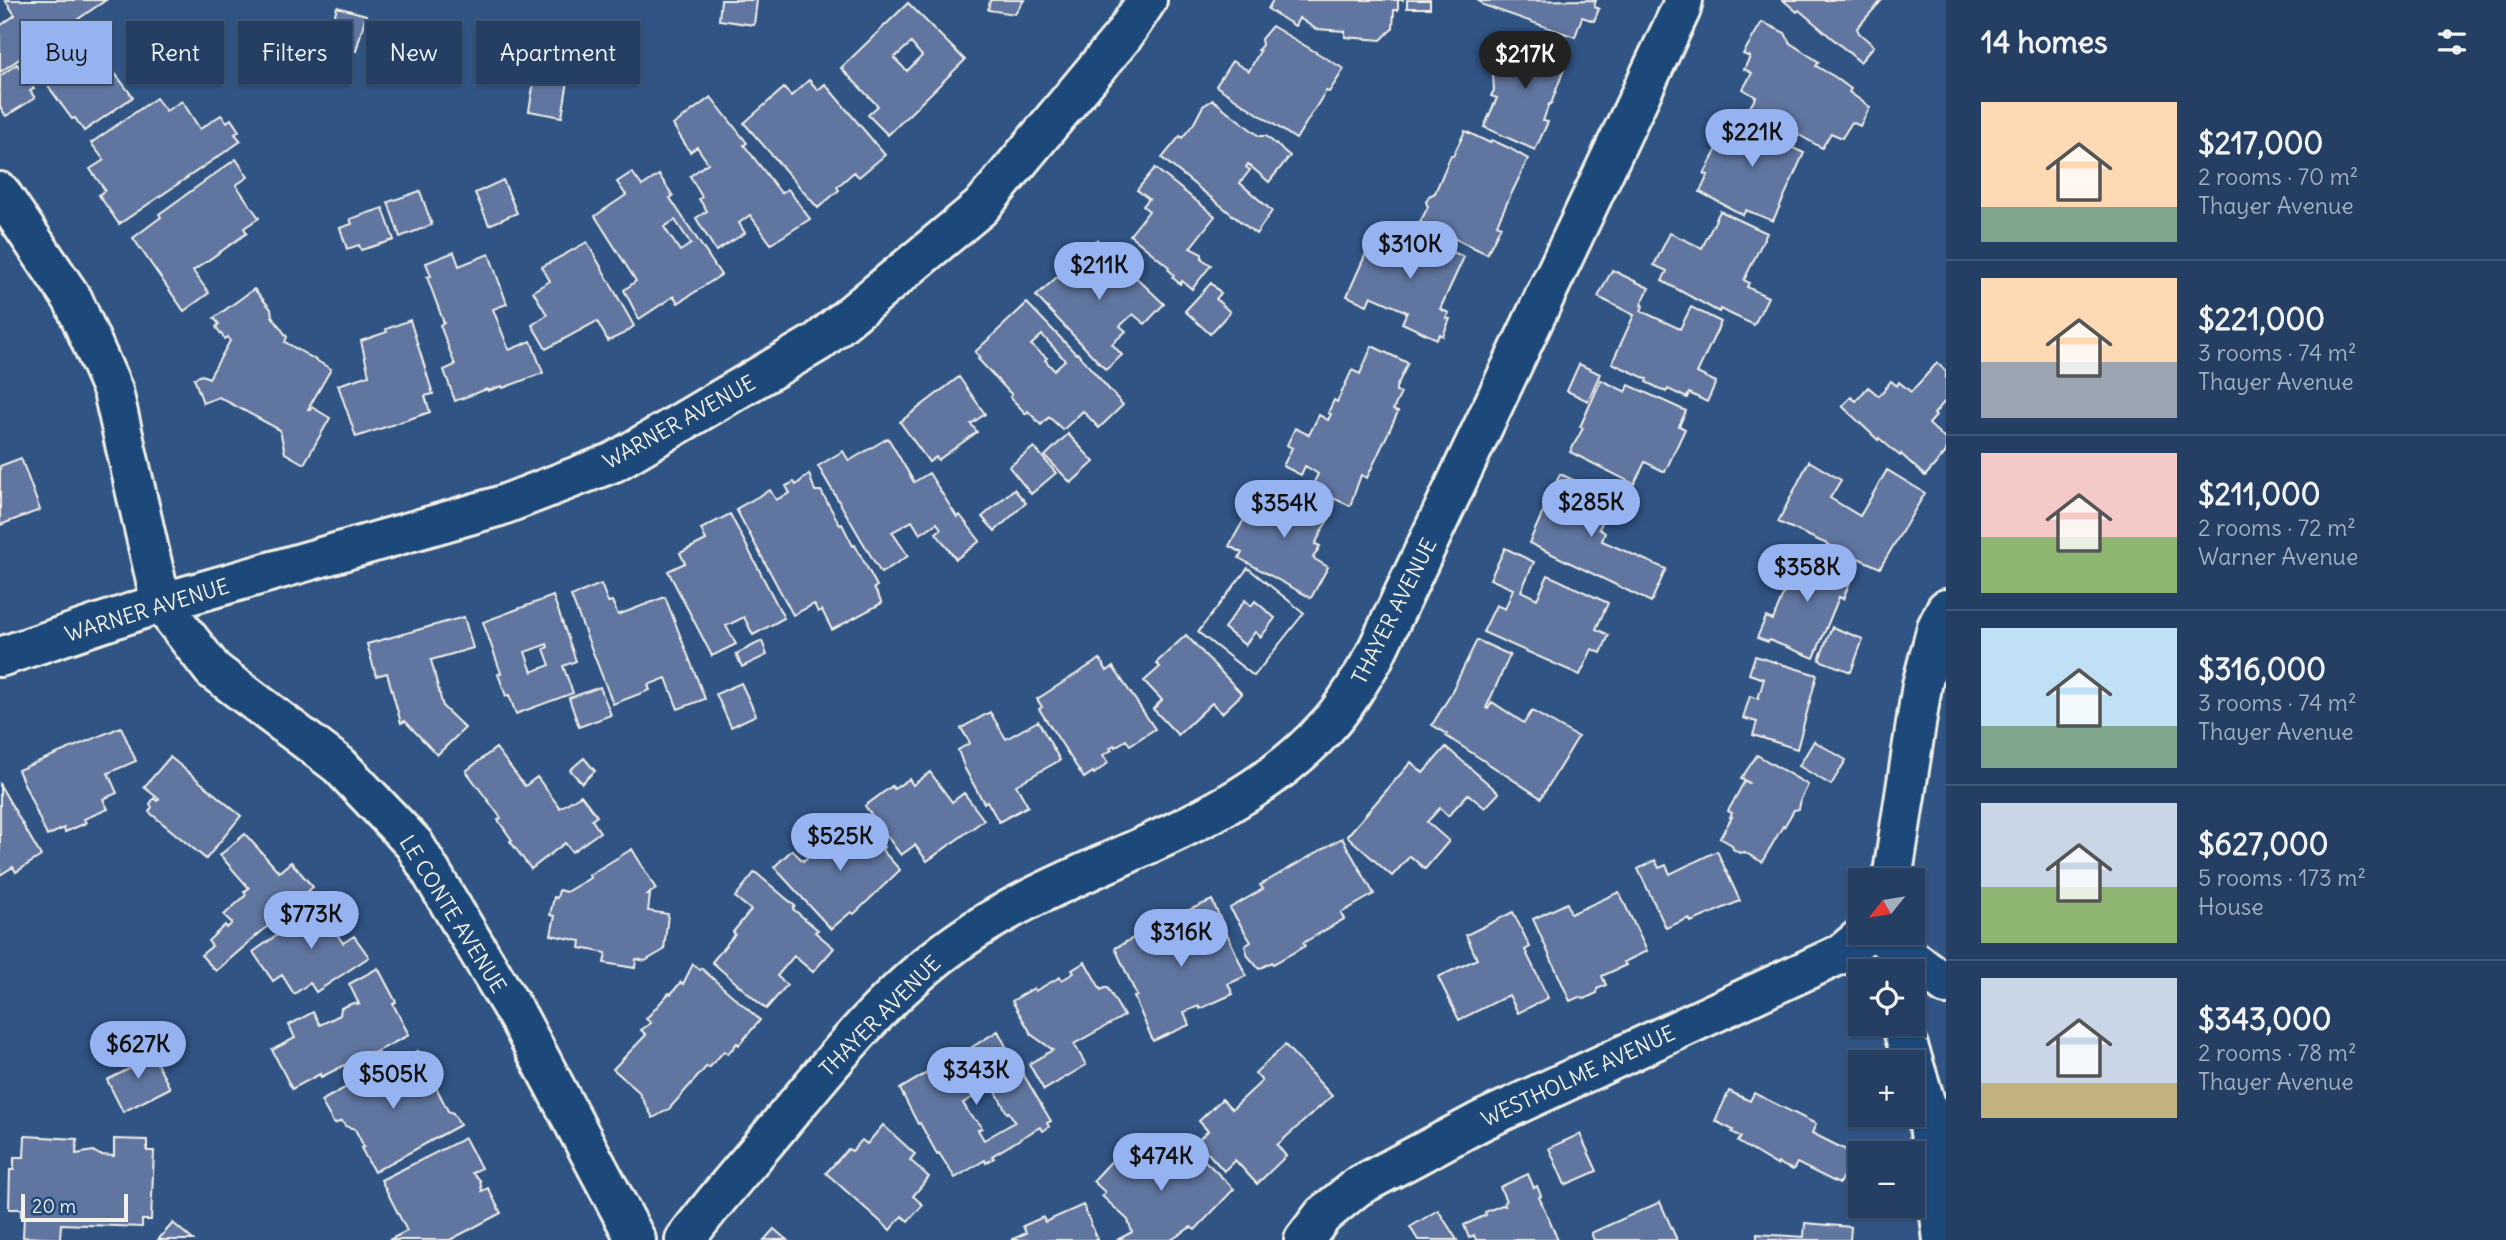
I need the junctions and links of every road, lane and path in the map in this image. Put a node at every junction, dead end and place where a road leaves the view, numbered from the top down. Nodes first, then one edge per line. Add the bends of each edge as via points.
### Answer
1 (1147, 0) edge
2 (1683, 0) edge
3 (0, 192) edge
4 (161, 603) junction
5 (1946, 609) edge
6 (0, 657) edge
7 (1894, 868) edge
8 (1852, 945) edge
9 (1892, 945) edge
10 (1946, 985) edge
11 (1925, 1101) edge
12 (636, 1240) edge
13 (685, 1240) edge
14 (1304, 1240) edge
15 (1942, 1240) edge

1 - 4 street, WARNER AVENUE via 1124,35 981,207 818,342 614,462 500,506
2 - 13 street, THAYER AVENUE via 1372,661 1327,726 1250,791 1007,910 919,970 850,1040
3 - 4 street, LE CONTE AVENUE via 73,300 113,391
4 - 6 street, WARNER AVENUE
4 - 12 street, LE CONTE AVENUE via 213,670 339,765 414,844 519,1019
5 - 7 street via 1922,685
8 - 14 street, WESTHOLME AVENUE via 1841,954 1481,1121 1357,1187 1323,1215
9 - 10 street
11 - 15 street

